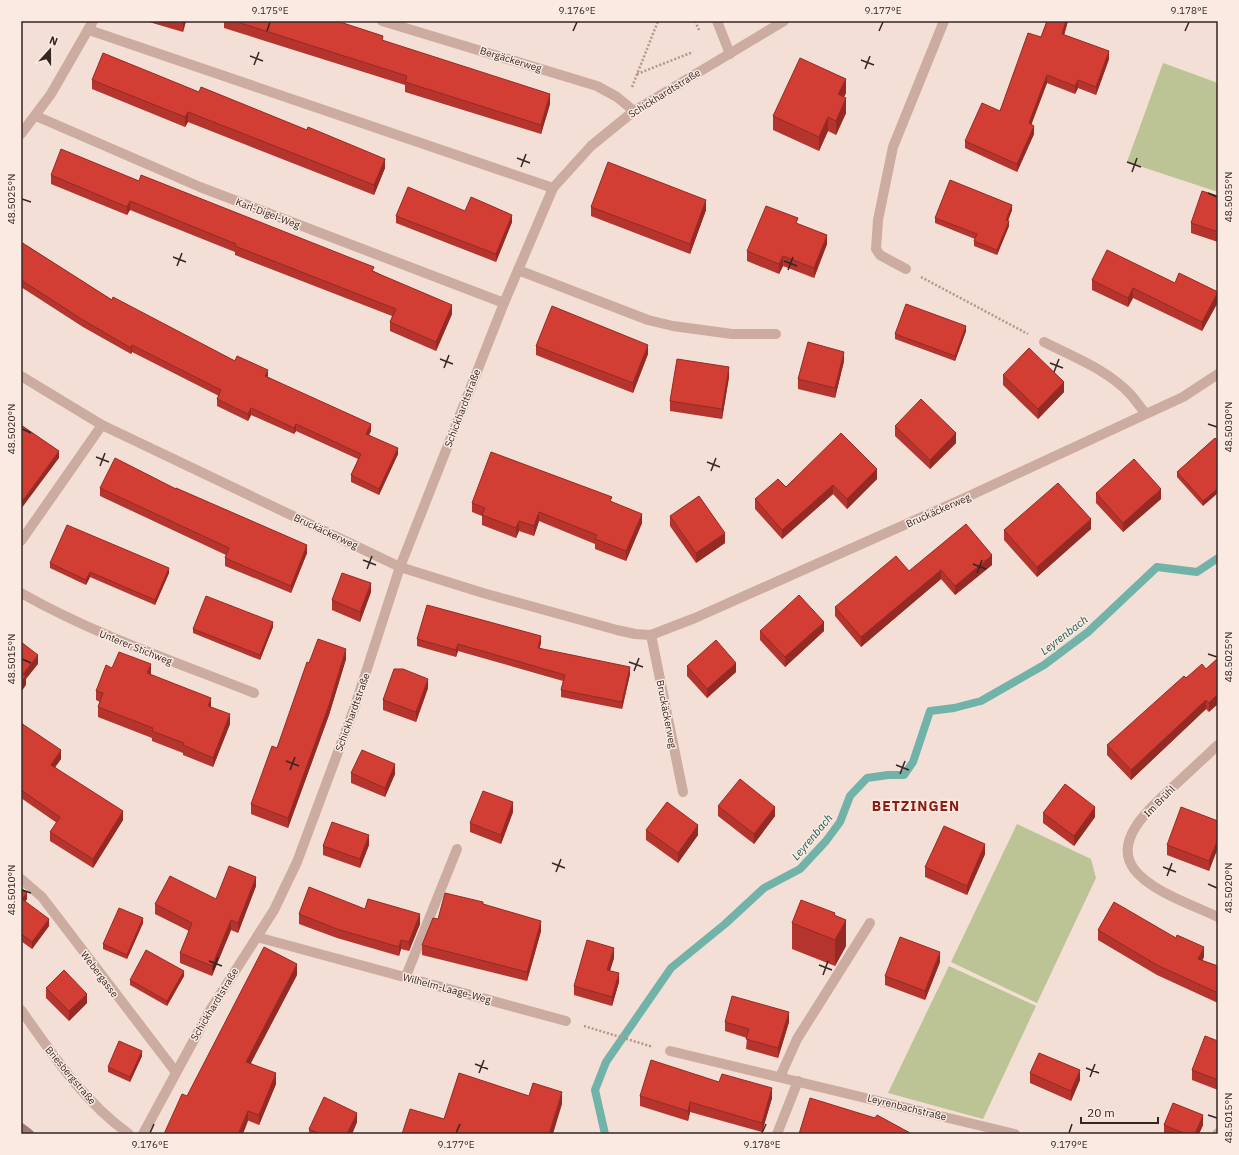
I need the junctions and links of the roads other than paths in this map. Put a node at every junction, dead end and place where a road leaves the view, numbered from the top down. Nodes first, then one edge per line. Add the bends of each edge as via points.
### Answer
1 (382, 21) edge
2 (718, 21) edge
3 (784, 21) edge
4 (944, 21) edge
5 (91, 25) edge
6 (730, 54) junction
7 (634, 111) junction
8 (36, 116) junction
9 (21, 134) edge
10 (553, 188) junction
11 (906, 269) road end
12 (518, 270) junction
13 (504, 302) junction
14 (776, 334) dead end
15 (1044, 342) road end
16 (1218, 374) edge
17 (21, 376) edge
18 (1146, 414) junction
19 (102, 425) junction
20 (21, 541) edge
21 (400, 566) junction
22 (21, 593) edge
23 (651, 635) junction
24 (254, 693) dead end
25 (1218, 745) edge
26 (683, 792) dead end
27 (457, 850) dead end
28 (21, 879) edge
29 (1218, 917) edge
30 (870, 923) dead end
31 (257, 937) junction
32 (406, 976) junction
33 (21, 1010) edge
34 (566, 1021) road end
35 (670, 1051) dead end
36 (175, 1072) junction
37 (780, 1077) junction
38 (798, 1081) junction
39 (21, 1128) edge
40 (29, 1134) edge
41 (129, 1134) edge
42 (143, 1134) edge
43 (777, 1134) edge
44 (1015, 1134) edge

1 - 7 street, Bergäckerweg via 597,86
2 - 6 street
3 - 6 street, Schickhardtstraße
4 - 11 street via 893,147 878,220 876,249 880,255
5 - 8 street
5 - 10 street
6 - 7 street, Schickhardtstraße
7 - 10 street, Schickhardtstraße via 591,146
8 - 9 street
8 - 13 street, Karl-Digel-Weg via 200,187
10 - 12 street, Schickhardtstraße
12 - 13 street, Schickhardtstraße
12 - 14 street via 660,323 732,334
13 - 21 street, Schickhardtstraße
15 - 18 street via 1089,364 1114,380 1131,394
16 - 18 street, Bruckäckerweg via 1183,397
17 - 19 street, Bruckäckerweg
18 - 23 street, Bruckäckerweg via 967,498
19 - 20 street
19 - 21 street, Bruckäckerweg
21 - 23 street, Bruckäckerweg via 483,593 617,630
21 - 31 street, Schickhardtstraße via 354,709 297,862 274,910
22 - 24 street, Unterer Stichweg via 95,630
23 - 26 street, Bruckäckerweg
25 - 29 street, Im Brühl via 1144,814 1128,844 1128,857 1134,869 1145,880 1168,894
27 - 32 street
28 - 36 street, Webergasse via 42,897
30 - 37 street via 797,1039
31 - 32 street, Wilhelm-Laage-Weg
31 - 36 street, Schickhardtstraße via 209,1012
32 - 34 street, Wilhelm-Laage-Weg
33 - 41 street, Briesbergstraße via 87,1096
35 - 37 street, Leyrenbachstraße
36 - 42 street, Schickhardtstraße
37 - 38 street, Leyrenbachstraße
38 - 43 street
38 - 44 street, Leyrenbachstraße
39 - 40 main road

